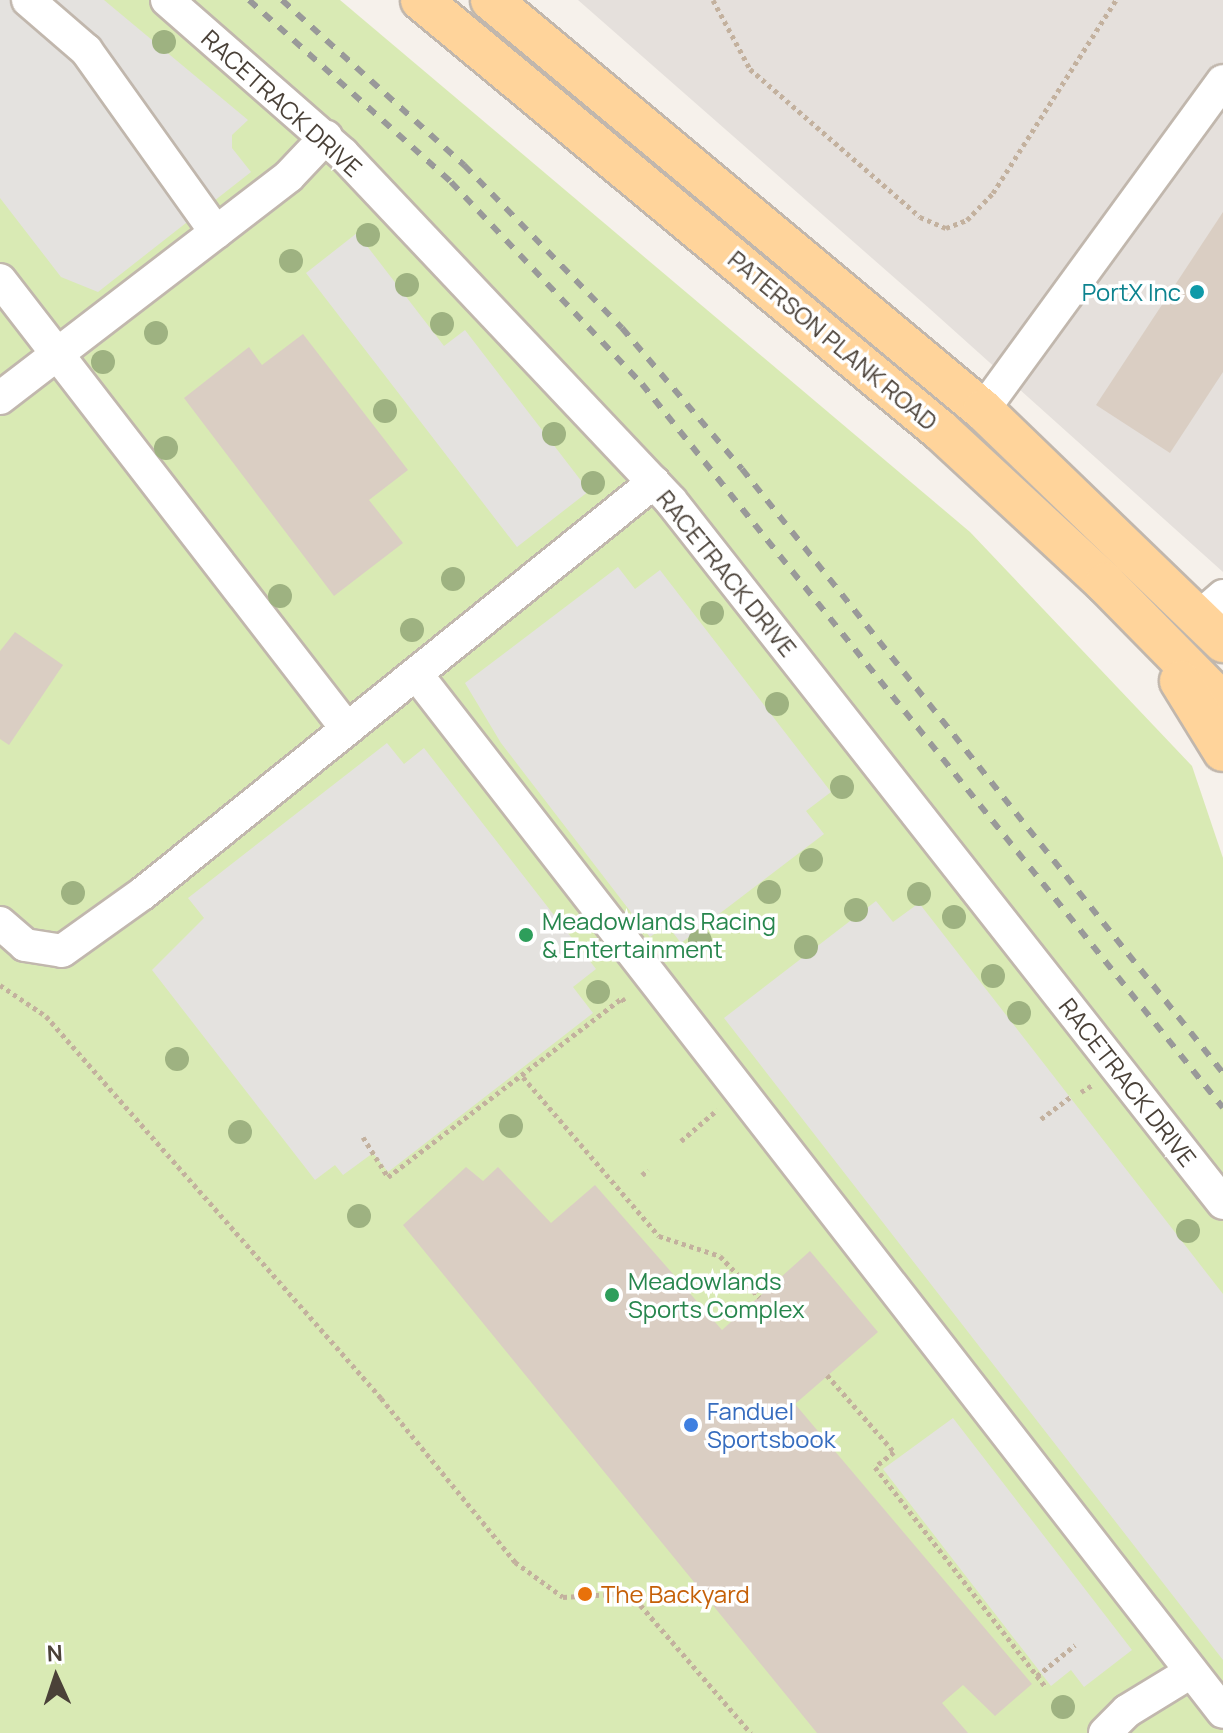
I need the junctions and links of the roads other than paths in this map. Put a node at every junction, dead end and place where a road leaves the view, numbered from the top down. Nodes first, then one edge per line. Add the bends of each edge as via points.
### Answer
1 (28, 0) edge
2 (167, 0) edge
3 (421, 0) edge
4 (491, 0) edge
5 (1223, 81) edge
6 (326, 137) junction
7 (216, 232) junction
8 (0, 280) edge
9 (59, 352) junction
10 (0, 398) edge
11 (983, 410) junction
12 (654, 482) junction
13 (1215, 618) edge
14 (1144, 623) junction
15 (417, 675) junction
16 (1223, 703) edge
17 (347, 729) junction
18 (1223, 751) edge
19 (0, 923) edge
20 (12, 946) edge
21 (1223, 1203) edge
22 (1191, 1672) junction
23 (1223, 1712) edge
24 (1105, 1733) edge

1 - 7 street via 86,50
2 - 6 street, RACETRACK DRIVE
3 - 14 main road, PATERSON PLANK ROAD via 899,394
4 - 11 main road, PATERSON PLANK ROAD
5 - 11 street
6 - 7 street via 289,176
6 - 12 street, RACETRACK DRIVE
7 - 9 street
8 - 9 street
9 - 10 street
9 - 17 street
11 - 13 main road, PATERSON PLANK ROAD
12 - 15 street
12 - 21 street, RACETRACK DRIVE
14 - 16 main road, PATERSON PLANK ROAD
14 - 18 main road
15 - 17 street
15 - 22 street
17 - 20 street via 62,951
19 - 20 street
22 - 23 street
22 - 24 street via 1127,1711

